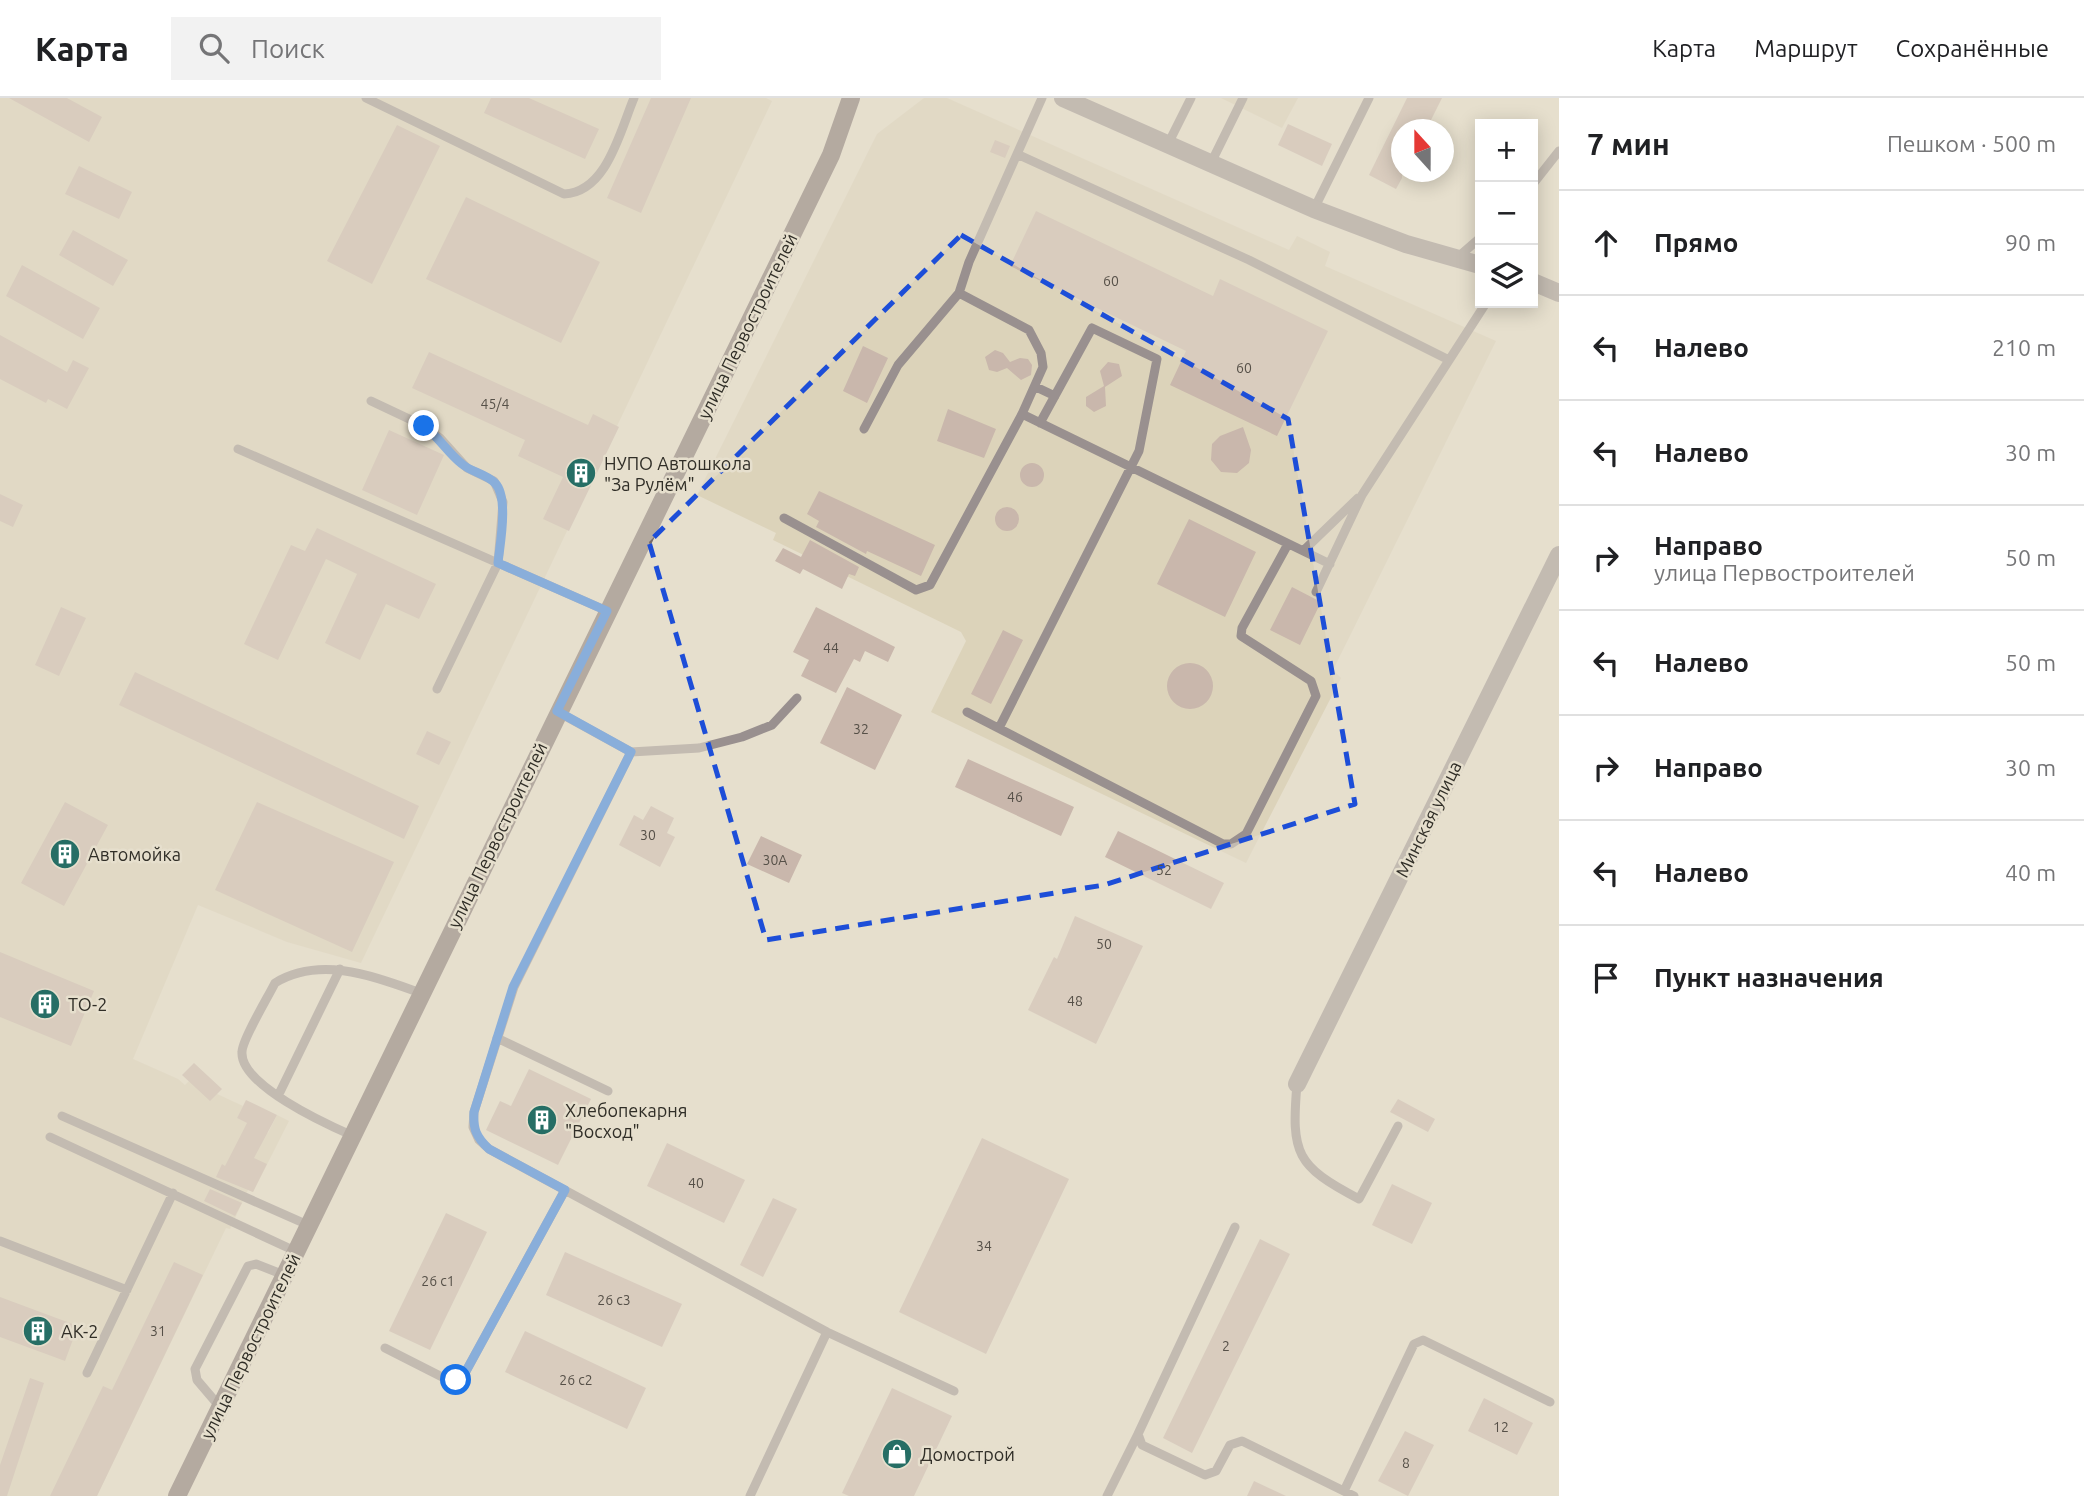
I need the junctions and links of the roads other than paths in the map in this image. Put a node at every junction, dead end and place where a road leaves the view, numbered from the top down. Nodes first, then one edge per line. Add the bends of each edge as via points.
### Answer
1 (366, 98) edge
2 (634, 98) edge
3 (850, 98) edge
4 (1042, 98) edge
5 (1065, 98) edge
6 (1191, 98) edge
7 (1243, 98) edge
8 (1369, 98) edge
9 (1168, 144) junction
10 (1559, 150) edge
11 (1017, 154) junction
12 (1211, 163) junction
13 (1535, 182) edge
14 (1314, 209) junction
15 (1475, 242) edge
16 (1457, 258) junction
17 (1475, 263) edge
18 (1538, 284) edge
19 (959, 293) junction
20 (1559, 293) edge
21 (1483, 308) edge
22 (1449, 360) junction
23 (1036, 387) junction
24 (1055, 396) junction
25 (371, 401) dead end
26 (1022, 414) junction
27 (1040, 423) junction
28 (864, 429) dead end
29 (238, 449) dead end
30 (1132, 467) junction
31 (1362, 495) junction
32 (784, 518) dead end
33 (1288, 544) junction
34 (1303, 551) junction
35 (1559, 555) edge
36 (498, 563) junction
37 (1330, 564) junction
38 (1316, 592) dead end
39 (607, 611) junction
40 (438, 689) dead end
41 (797, 698) dead end
42 (557, 711) junction
43 (967, 712) dead end
44 (999, 728) junction
45 (631, 752) junction
46 (340, 969) junction
47 (421, 993) junction
48 (497, 1038) junction
49 (1297, 1084) joint
50 (608, 1091) dead end
51 (278, 1096) junction
52 (62, 1116) dead end
53 (1398, 1126) dead end
54 (351, 1135) junction
55 (50, 1137) dead end
56 (565, 1190) junction
57 (173, 1193) junction
58 (308, 1225) junction
59 (1235, 1227) dead end
60 (0, 1241) edge
61 (295, 1251) junction
62 (284, 1275) junction
63 (127, 1290) junction
64 (827, 1332) junction
65 (385, 1348) dead end
66 (88, 1373) dead end
67 (954, 1391) dead end
68 (1550, 1402) dead end
69 (220, 1407) junction
70 (1138, 1434) junction
71 (1344, 1491) junction
72 (177, 1496) edge
73 (750, 1496) edge
74 (1107, 1496) edge
75 (1354, 1496) edge

1 - 2 lane via 564,194 577,194 599,178
3 - 39 street, улица Первостроителей via 831,155
4 - 11 lane
5 - 9 street
6 - 9 lane
7 - 12 lane
8 - 14 lane
9 - 12 street
10 - 13 lane
11 - 19 lane
11 - 22 lane via 1249,260
12 - 14 street
14 - 16 street
15 - 16 lane
16 - 17 street
18 - 20 street
19 - 23 lane via 1029,330 1043,367
19 - 28 lane via 898,365
21 - 22 lane
22 - 31 lane
23 - 24 lane
23 - 26 lane
24 - 27 lane
24 - 30 lane via 1092,328 1157,359 1143,440
25 - 36 lane via 424,426 467,468 494,481 503,502
26 - 27 lane
26 - 32 lane via 930,585 923,590
27 - 30 lane
29 - 36 lane
30 - 33 lane
30 - 44 lane
31 - 34 lane
31 - 37 lane
33 - 34 lane
33 - 44 lane via 1241,636 1311,681 1315,696 1240,840 1223,844
34 - 37 lane
35 - 49 street, Минская улица
36 - 39 lane
36 - 40 lane
37 - 38 lane
39 - 42 street, улица Первостроителей
41 - 45 lane via 772,725 741,737 699,748
42 - 45 lane
42 - 47 street, улица Первостроителей
43 - 44 lane
45 - 48 lane via 513,987
46 - 47 lane
46 - 51 lane
46 - 51 lane via 286,977 275,983 242,1051 244,1064
47 - 54 street, улица Первостроителей
48 - 50 lane
48 - 56 lane via 473,1127 489,1149
49 - 53 lane via 1294,1135 1300,1153 1324,1180 1359,1199
51 - 54 lane via 298,1111
52 - 58 lane
54 - 58 street, улица Первостроителей
55 - 57 lane
56 - 64 lane
56 - 65 lane via 465,1373 448,1380
57 - 61 lane
57 - 63 lane
58 - 61 street, улица Первостроителей
59 - 70 lane
60 - 63 lane
61 - 62 street, улица Первостроителей
62 - 69 street, улица Первостроителей
62 - 69 lane via 256,1264 248,1266 195,1369 197,1380
63 - 66 lane
64 - 67 lane
64 - 73 lane
68 - 71 lane via 1423,1340 1413,1344
69 - 72 street, улица Первостроителей
70 - 71 lane via 1142,1445 1205,1475 1216,1471 1230,1445 1242,1441
70 - 74 lane
71 - 75 lane

